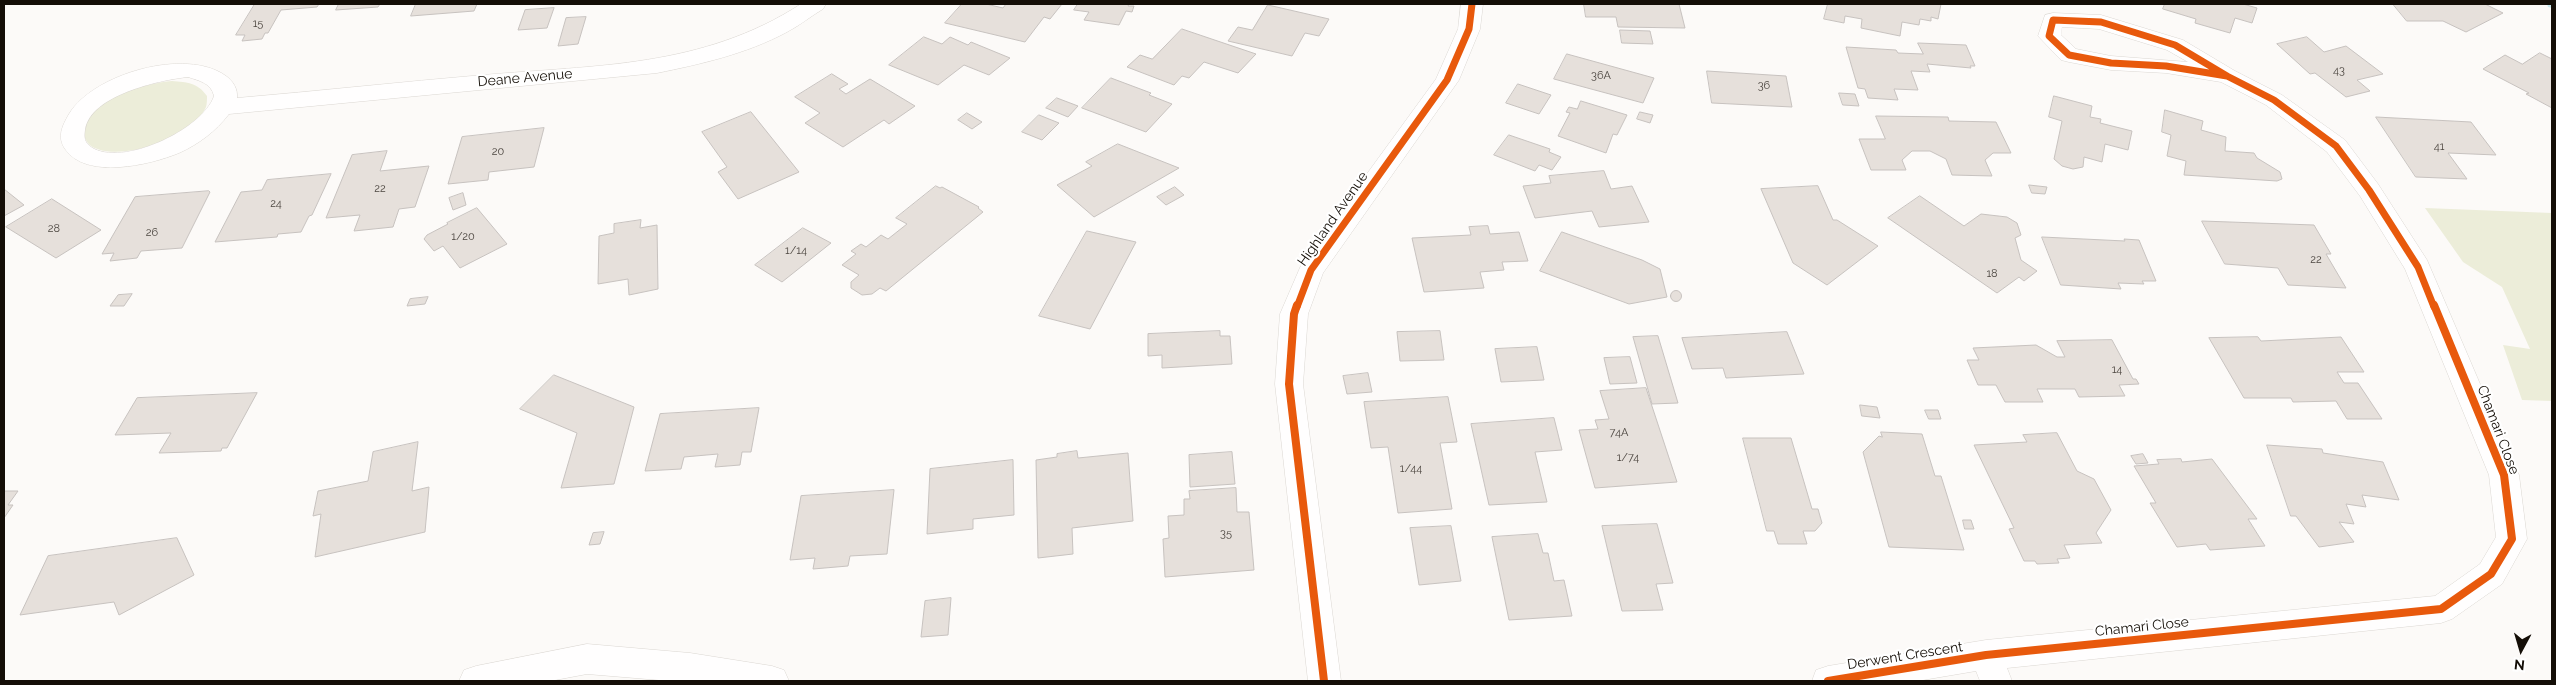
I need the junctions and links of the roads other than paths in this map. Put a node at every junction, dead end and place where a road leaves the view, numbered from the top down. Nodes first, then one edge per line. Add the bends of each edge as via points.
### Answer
1 (815, 4) edge
2 (1472, 4) edge
3 (2227, 76) junction
4 (223, 107) junction
5 (1991, 668) edge
6 (476, 681) edge
7 (772, 681) edge
8 (1324, 681) edge
9 (1828, 681) edge

1 - 4 street, Deane Avenue via 757,38 693,60
2 - 8 street, Highland Avenue via 1469,29 1447,80 1311,270 1294,314 1289,384
3 - 3 street, Chamari Close via 2069,55 2049,36 2053,20 2101,22 2175,45
3 - 5 street, Chamari Close via 2274,100 2336,146 2369,190 2418,267 2504,475 2512,539 2491,574 2441,609
4 - 4 street via 194,135 145,156 97,158 81,153 72,143 71,130 79,115 94,101 115,88 165,72 189,70 222,81 226,93
5 - 9 street, Derwent Crescent
6 - 7 street via 587,659 690,668

